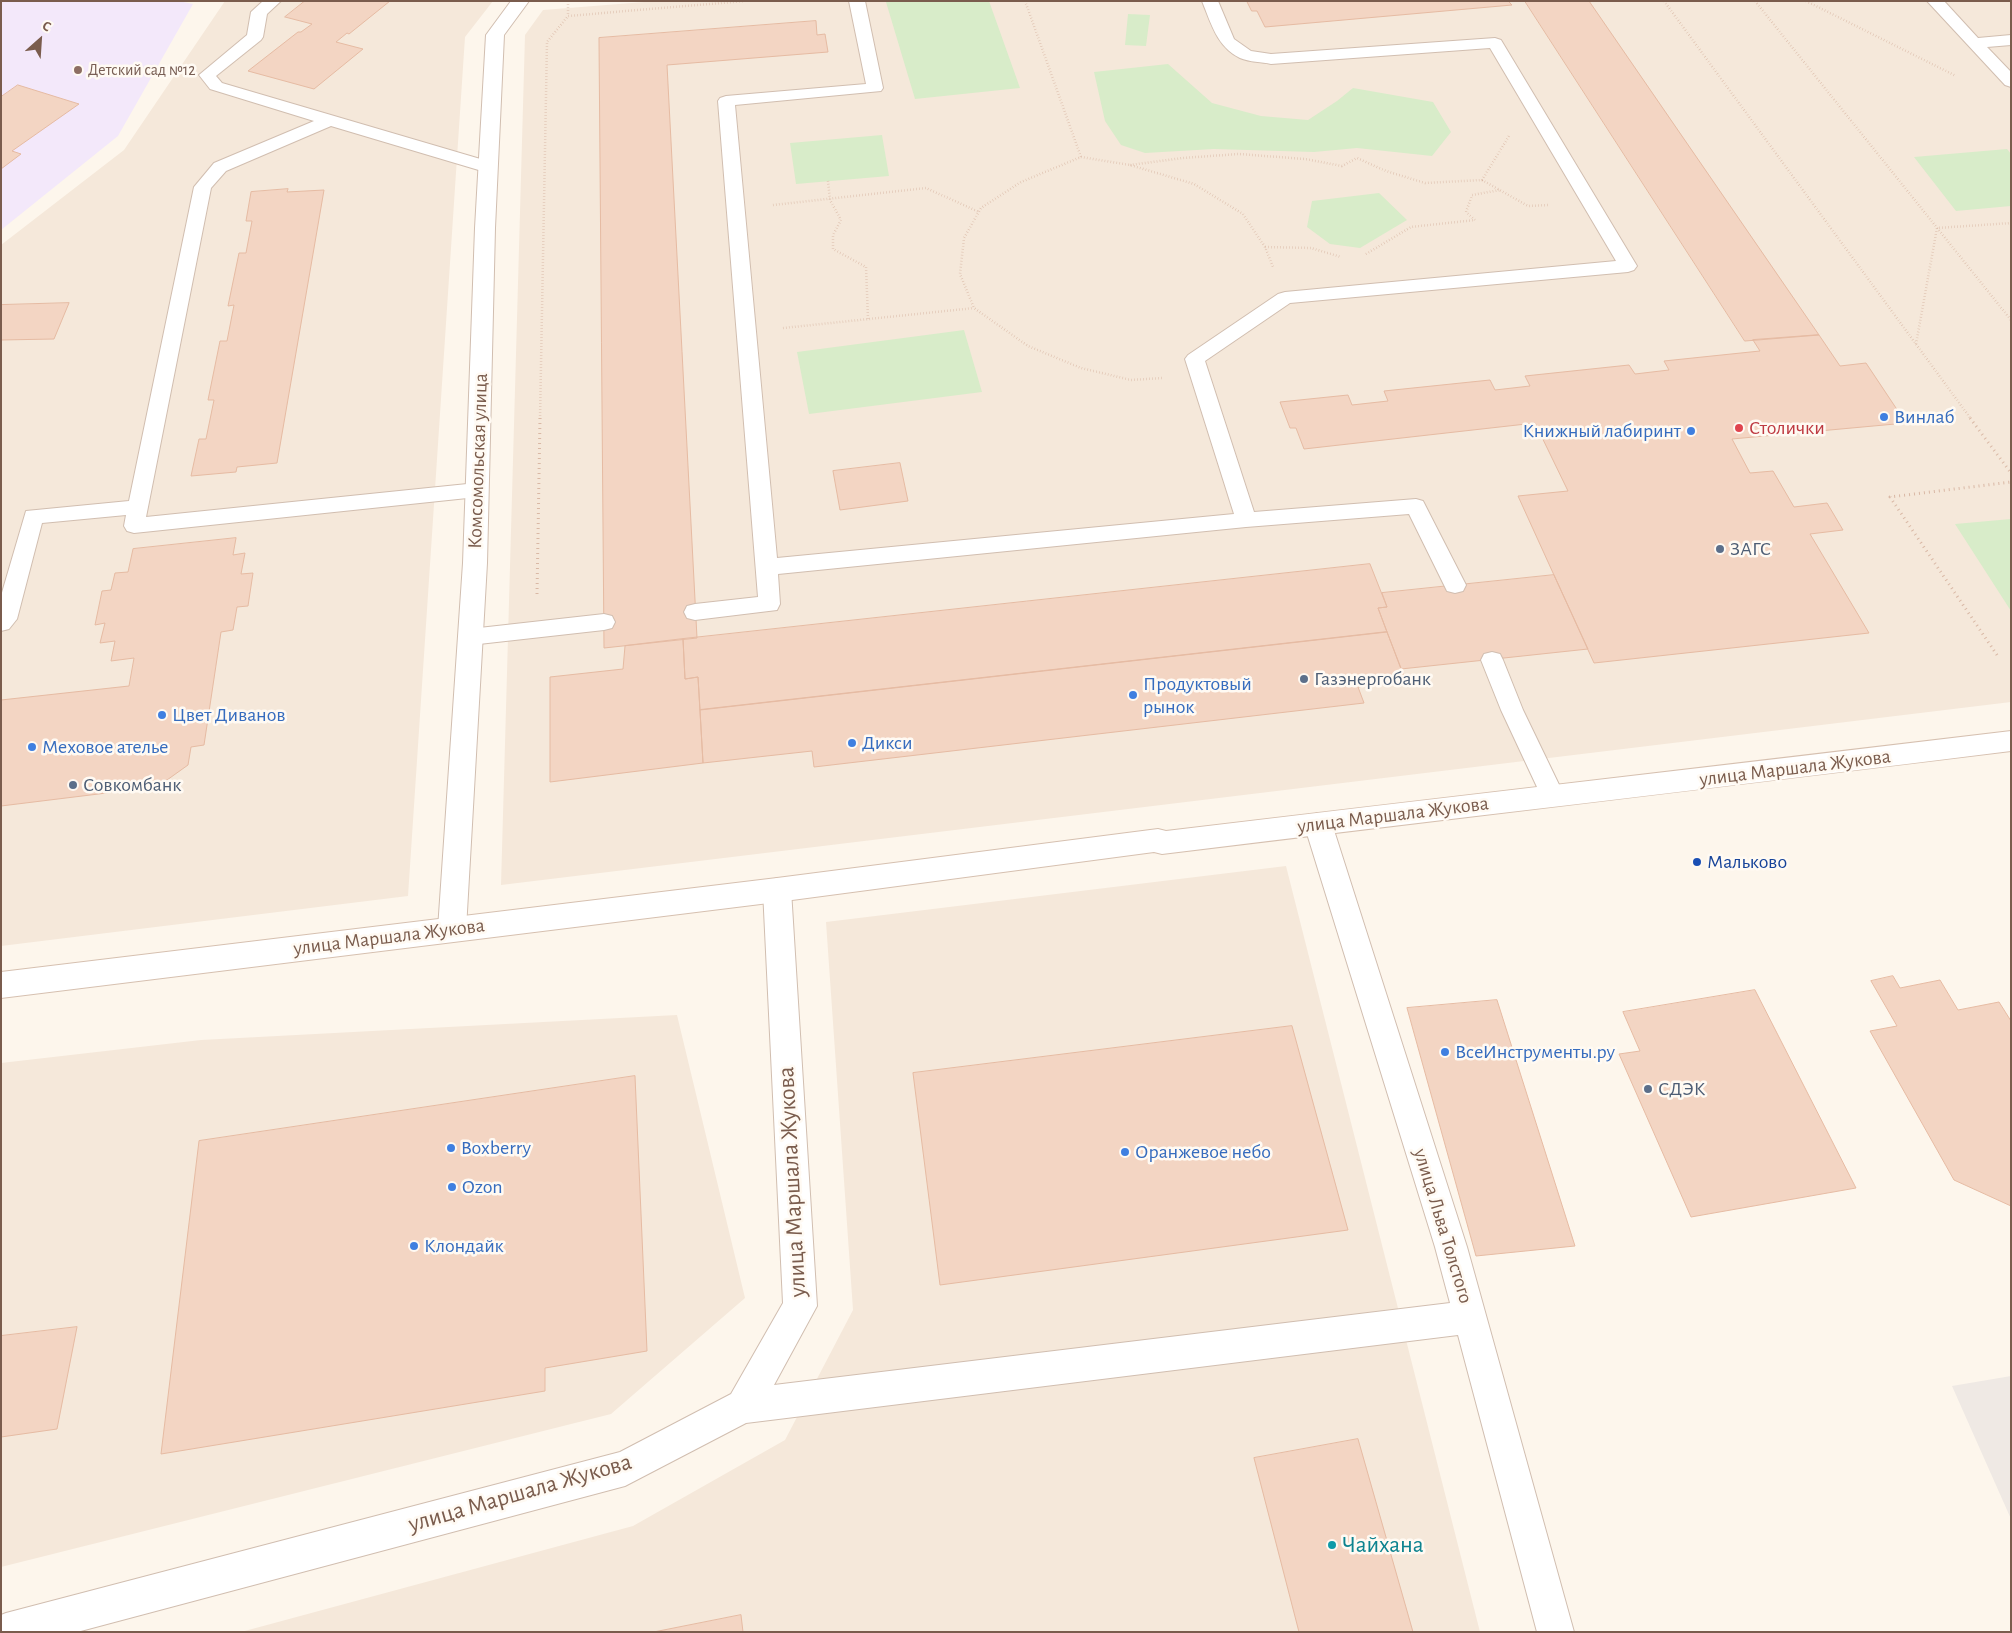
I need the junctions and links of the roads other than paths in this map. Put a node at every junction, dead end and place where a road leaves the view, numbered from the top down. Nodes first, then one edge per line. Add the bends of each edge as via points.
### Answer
1 (272, 1) edge
2 (520, 1) edge
3 (857, 1) edge
4 (1210, 1) edge
5 (1935, 1) edge
6 (2011, 40) edge
7 (1974, 43) junction
8 (2011, 82) edge
9 (330, 120) junction
10 (488, 167) junction
11 (477, 490) junction
12 (138, 507) junction
13 (1246, 520) junction
14 (767, 567) junction
15 (1455, 586) dead end
16 (695, 612) dead end
17 (604, 622) dead end
18 (1, 623) edge
19 (470, 637) junction
20 (1492, 660) dead end
21 (2011, 741) edge
22 (1552, 796) junction
23 (1318, 824) junction
24 (777, 890) junction
25 (452, 929) junction
26 (1, 985) edge
27 (1470, 1317) junction
28 (743, 1406) junction
29 (6, 1632) edge
30 (1556, 1632) edge

1 - 9 lane via 259,12 254,37 207,75 216,86
2 - 10 street, Комсомольская улица via 495,35
3 - 14 lane via 875,88 726,101
4 - 13 lane via 1228,41 1246,55 1271,59 1495,43 1628,266 1285,298 1194,359
5 - 7 lane
6 - 7 lane
7 - 8 lane
9 - 10 lane
9 - 12 lane via 220,167 203,186
10 - 11 street, Комсомольская улица
11 - 12 lane via 134,526
11 - 19 street, Комсомольская улица
12 - 18 lane via 33,516 6,619
13 - 14 lane
13 - 15 lane via 1416,506
14 - 16 lane via 768,604
17 - 19 lane
19 - 25 street, Комсомольская улица
20 - 22 lane
21 - 22 street, улица Маршала Жукова
22 - 23 street, улица Маршала Жукова
23 - 24 street, улица Маршала Жукова via 1162,843 1158,840
23 - 27 street, улица Льва Толстого
24 - 25 street, улица Маршала Жукова
24 - 28 street, улица Маршала Жукова via 800,1306
25 - 26 street, улица Маршала Жукова
27 - 28 street
27 - 30 street, улица Льва Толстого
28 - 29 street, улица Маршала Жукова via 625,1468

